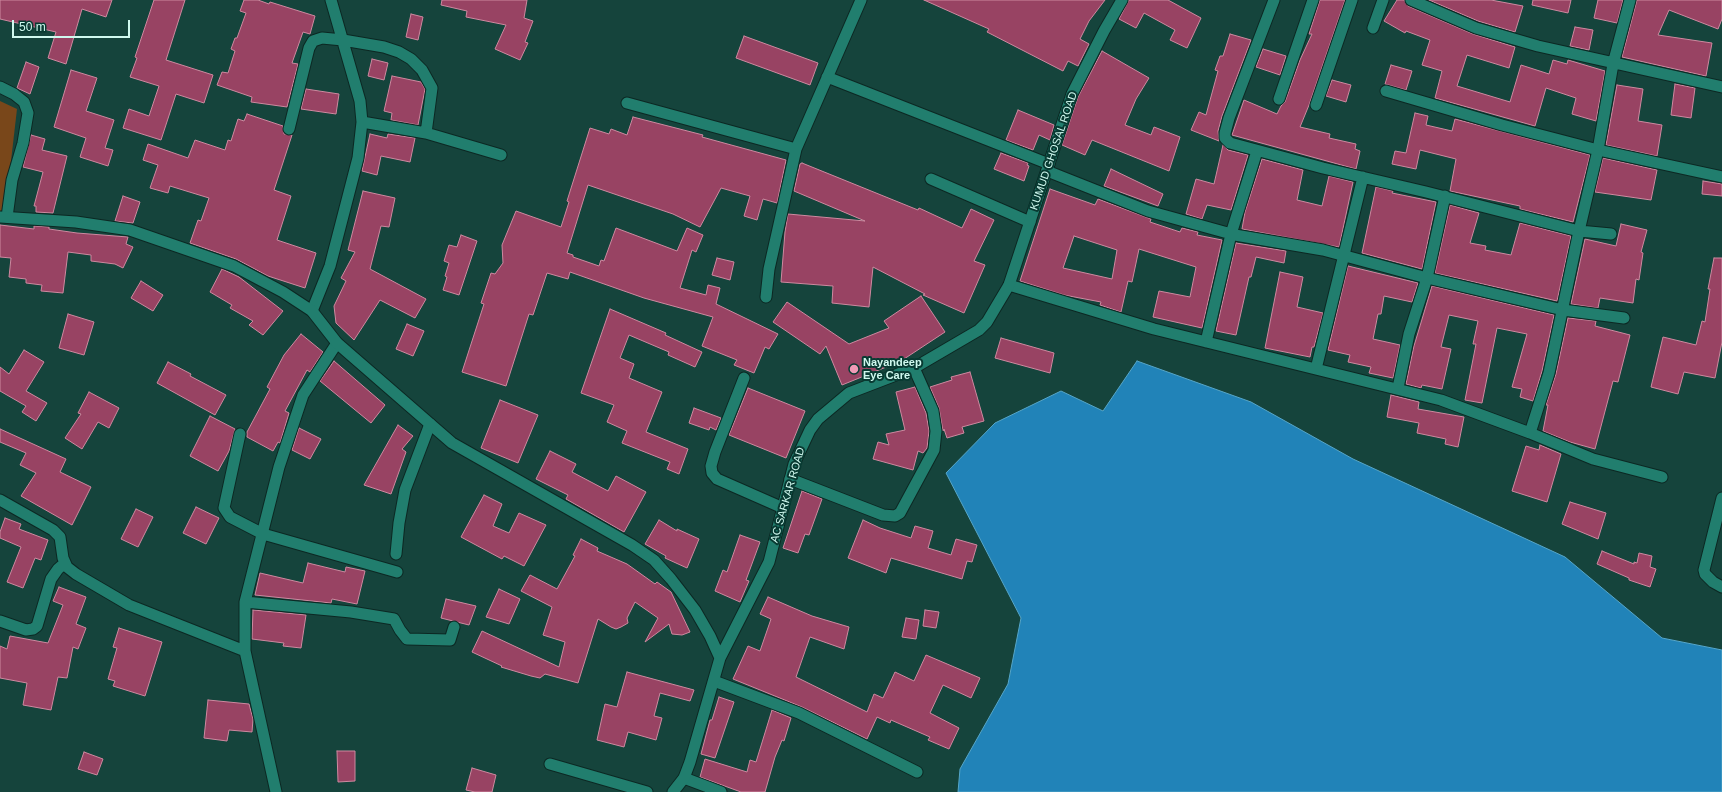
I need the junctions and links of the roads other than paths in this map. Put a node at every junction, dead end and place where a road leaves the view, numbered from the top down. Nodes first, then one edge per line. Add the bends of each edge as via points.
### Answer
1 (331, 0) edge
2 (861, 0) edge
3 (1122, 0) edge
4 (1274, 0) edge
5 (1313, 0) edge
6 (1352, 0) edge
7 (1383, 0) edge
8 (1412, 0) edge
9 (1630, 0) edge
10 (1373, 28) dead end
11 (343, 40) junction
12 (1613, 64) junction
13 (827, 77) junction
14 (0, 87) edge
15 (1722, 87) edge
16 (1386, 91) dead end
17 (1279, 99) dead end
18 (627, 103) dead end
19 (1316, 105) dead end
20 (362, 122) junction
21 (289, 129) dead end
22 (426, 133) junction
23 (796, 149) junction
24 (1598, 150) junction
25 (1257, 151) junction
26 (502, 155) dead end
27 (1048, 167) junction
28 (1363, 177) junction
29 (1722, 177) edge
30 (931, 179) dead end
31 (1445, 196) junction
32 (4, 217) edge
33 (1030, 222) junction
34 (1579, 231) junction
35 (1231, 234) junction
36 (1611, 234) dead end
37 (1343, 256) junction
38 (1427, 278) junction
39 (1009, 285) junction
40 (766, 297) dead end
41 (1563, 310) junction
42 (312, 311) junction
43 (1624, 318) dead end
44 (1206, 342) junction
45 (337, 343) junction
46 (914, 368) junction
47 (1316, 369) junction
48 (744, 378) dead end
49 (1398, 388) junction
50 (430, 424) junction
51 (1530, 433) junction
52 (240, 434) dead end
53 (1662, 477) dead end
54 (790, 479) junction
55 (1722, 498) edge
56 (0, 500) edge
57 (783, 508) junction
58 (263, 534) junction
59 (396, 554) dead end
60 (65, 563) junction
61 (397, 572) dead end
62 (1722, 587) edge
63 (245, 602) junction
64 (0, 621) edge
65 (454, 627) dead end
66 (245, 651) junction
67 (720, 658) junction
68 (714, 681) junction
69 (550, 764) dead end
70 (917, 772) dead end
71 (684, 778) junction
72 (276, 792) edge
73 (647, 792) edge
74 (673, 792) edge
75 (721, 792) edge

1 - 11 street
2 - 13 street
3 - 27 street, KUMUD GHOSAL ROAD via 1072,94
4 - 25 street via 1225,133 1225,138 1230,143
5 - 17 street
6 - 19 street
7 - 10 street
8 - 12 street via 1476,28
9 - 12 street
11 - 20 street via 360,101
11 - 21 street via 322,38 313,41 309,48
11 - 22 street via 398,52 411,59 422,70 432,88
12 - 15 street
12 - 24 street
13 - 23 street
13 - 27 street
14 - 32 street via 24,102 28,113 24,143
16 - 24 street
18 - 23 street
20 - 22 street
20 - 42 street via 358,158 332,258
22 - 26 street
23 - 40 street via 769,268
24 - 29 street
24 - 34 street
25 - 28 street
25 - 35 street
27 - 33 street, KUMUD GHOSAL ROAD
27 - 35 street via 1148,211
28 - 31 street
28 - 37 street
30 - 33 street
31 - 34 street
31 - 38 street
32 - 42 street via 76,222 130,230 234,266
33 - 39 street, KUMUD GHOSAL ROAD
34 - 36 street
34 - 41 street
35 - 37 street
35 - 44 street
37 - 38 street
37 - 47 street
38 - 41 street
38 - 49 street via 1410,334
39 - 44 street
39 - 46 street, AC SARKAR ROAD via 987,322 979,330
41 - 43 street
41 - 51 street via 1549,373
42 - 45 street
44 - 47 street
45 - 50 street
45 - 58 street via 303,396 279,467
46 - 54 street, AC SARKAR ROAD via 849,393 818,419 802,443
46 - 54 street via 933,411 936,431 934,450 900,513 895,516 883,515
47 - 49 street
48 - 57 street via 715,452 712,473 718,479
49 - 51 street via 1441,400
50 - 59 street via 405,490
50 - 67 street via 452,443 654,560 695,610
51 - 53 street via 1593,459
52 - 58 street via 224,508 230,517
54 - 57 street, AC SARKAR ROAD
55 - 62 street via 1704,570 1713,582
56 - 60 street via 54,530 60,537
57 - 67 street, AC SARKAR ROAD via 768,562
58 - 61 street
58 - 63 street
60 - 64 street via 51,579 37,626 26,630
60 - 66 street via 76,574 129,604
63 - 65 street via 394,618 407,639 450,640
63 - 66 street
66 - 72 street
67 - 68 street, AC SARKAR ROAD
68 - 70 street via 799,713
68 - 71 street, AC SARKAR ROAD
69 - 73 street
71 - 74 street
71 - 75 street

